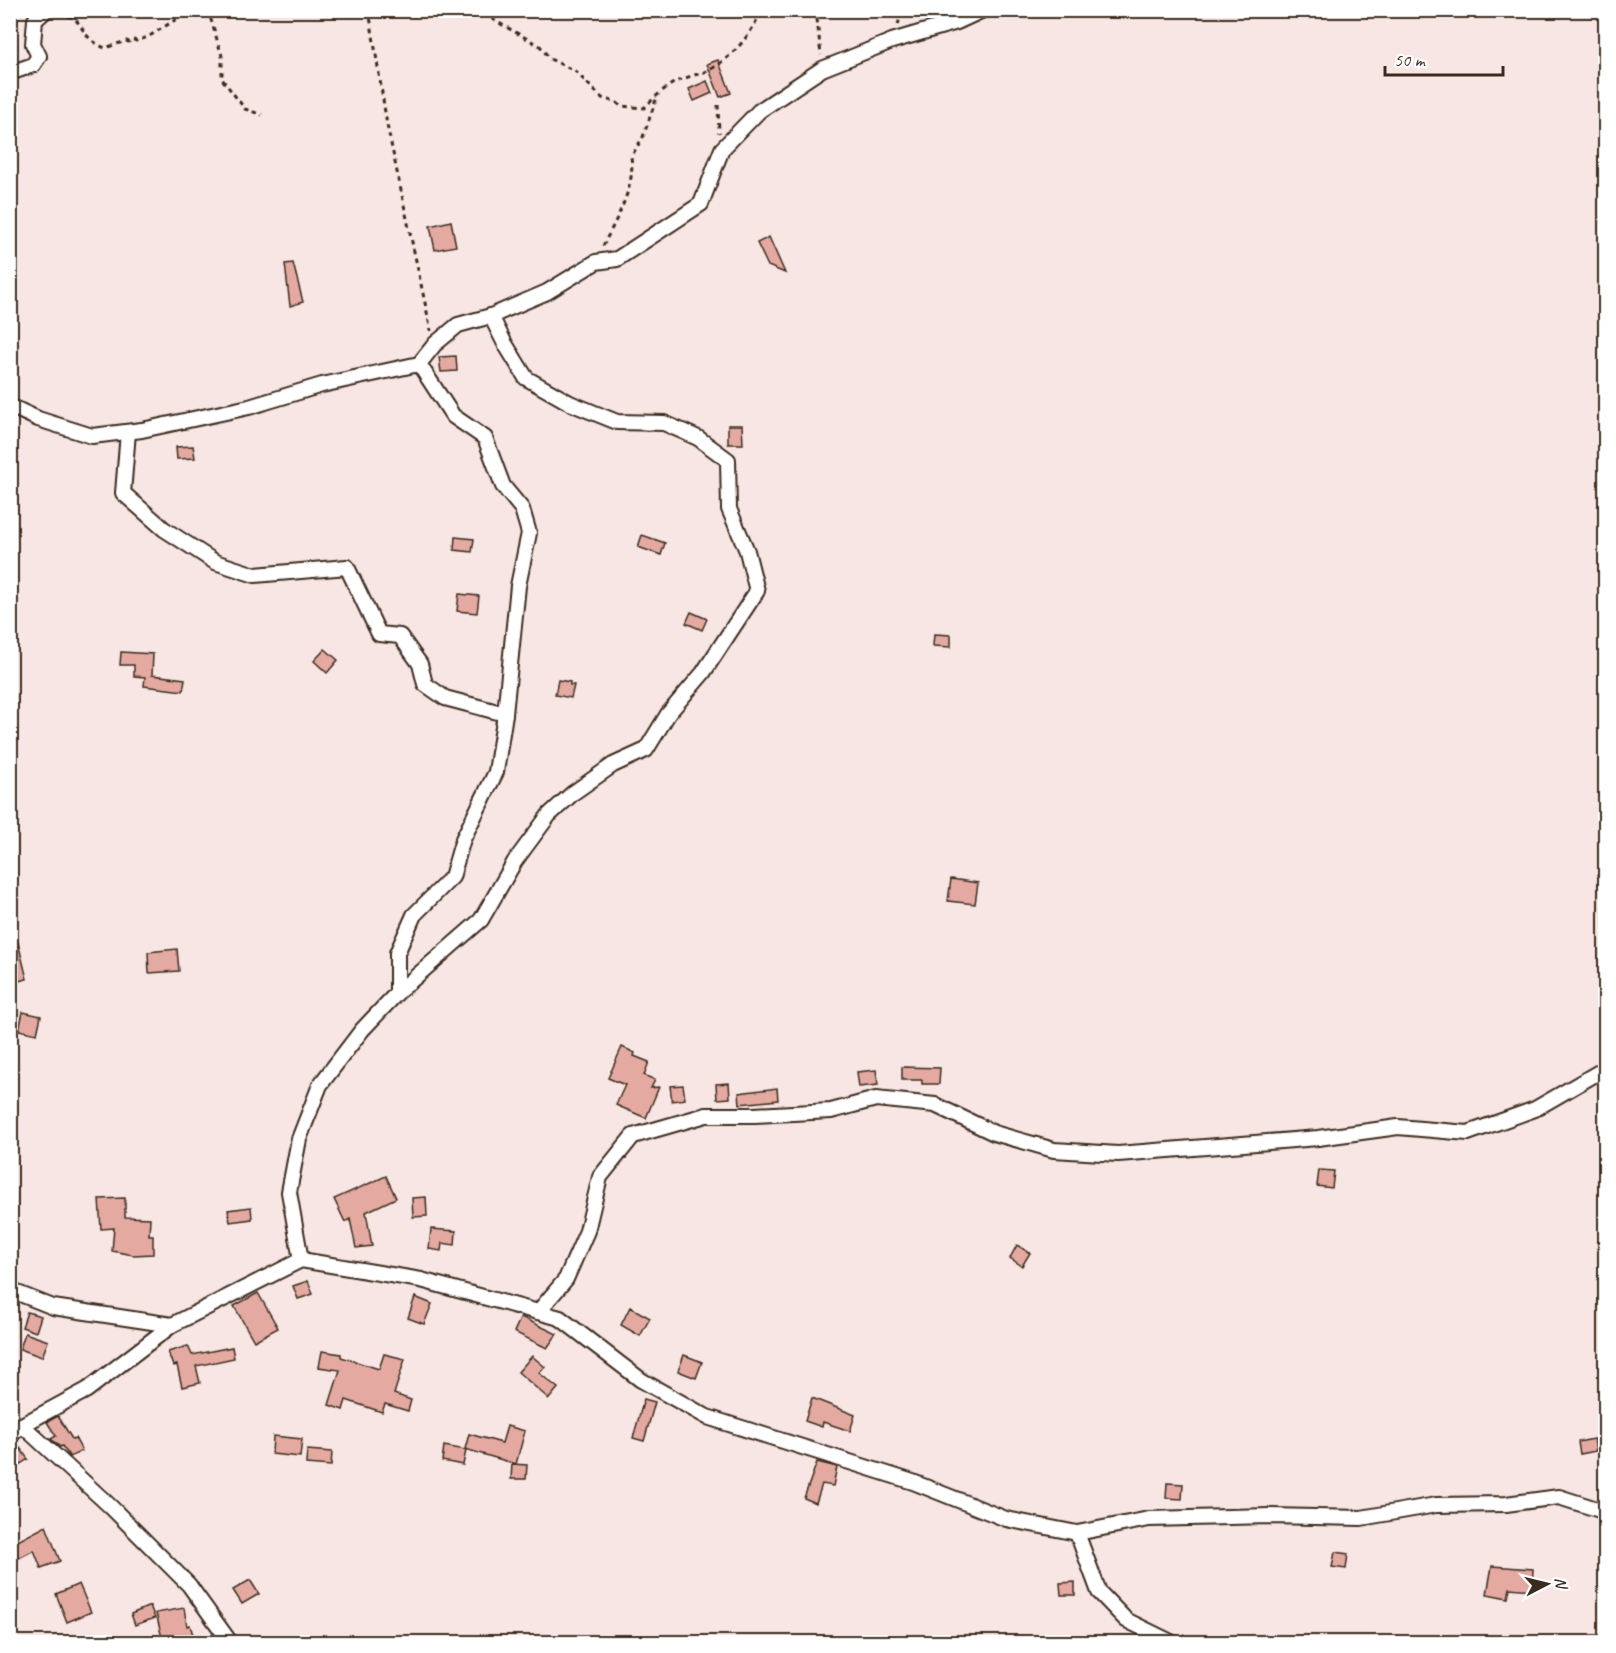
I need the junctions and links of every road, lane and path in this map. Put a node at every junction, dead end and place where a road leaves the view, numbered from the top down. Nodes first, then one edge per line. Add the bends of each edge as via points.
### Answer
1 (46, 10) edge
2 (191, 10) edge
3 (208, 10) edge
4 (369, 10) edge
5 (476, 10) edge
6 (761, 10) edge
7 (816, 10) edge
8 (983, 10) edge
9 (35, 20) junction
10 (822, 69) junction
11 (10, 73) edge
12 (657, 97) junction
13 (717, 105) dead end
14 (262, 115) dead end
15 (722, 148) junction
16 (596, 262) junction
17 (491, 316) junction
18 (435, 344) junction
19 (419, 364) junction
20 (10, 406) edge
21 (128, 432) junction
22 (505, 714) junction
23 (397, 993) junction
24 (1605, 1068) edge
25 (301, 1260) junction
26 (10, 1290) edge
27 (538, 1312) junction
28 (172, 1326) junction
29 (22, 1425) junction
30 (10, 1436) edge
31 (1605, 1512) edge
32 (1077, 1533) junction
33 (230, 1642) edge
34 (1170, 1642) edge

1 - 9 street
2 - 9 path via 148,37 105,48 86,35 71,15
3 - 14 path via 222,56 222,80 245,109
4 - 18 path via 392,148
5 - 12 path via 540,46 550,59 575,71 605,100 644,108
6 - 12 path via 756,23 733,52 706,71 671,84
7 - 10 path
8 - 10 street
9 - 11 street via 33,44 39,56 33,65
10 - 15 street via 759,111
12 - 16 path via 643,137 631,157 633,169 627,193
13 - 15 path
15 - 16 street via 701,204 616,259
16 - 17 street via 548,292
17 - 18 street via 458,325
17 - 23 street via 526,378 570,403 617,422 664,423 698,438 728,460 729,509 747,551 757,591 646,750 613,765 549,815 515,861 481,920
18 - 19 street
19 - 21 street via 322,385 249,407
19 - 22 street via 453,416 485,438 503,486 522,509 529,533 518,586
20 - 21 street via 92,436
21 - 22 street via 123,493 164,529 214,562 255,575 347,567 379,634 400,636 420,664 425,684 445,698
22 - 23 street via 496,772 463,839 452,877 414,915 397,953
23 - 25 street via 362,1030 320,1085 299,1139 289,1192
24 - 27 street via 1535,1109 1468,1132 1398,1127 1318,1138 1118,1154 1054,1150 994,1133 935,1105 876,1099 831,1111 706,1115 633,1136 600,1177 587,1231 566,1279
25 - 27 street via 421,1280
25 - 28 street
26 - 28 street via 53,1307
27 - 32 street via 560,1318 641,1380 707,1417 913,1482 1006,1519
28 - 29 street via 87,1389
29 - 30 street
29 - 33 street via 189,1585
31 - 32 street via 1559,1497 1506,1504 1436,1505 1361,1518 1149,1519
32 - 34 street via 1100,1593 1126,1620

